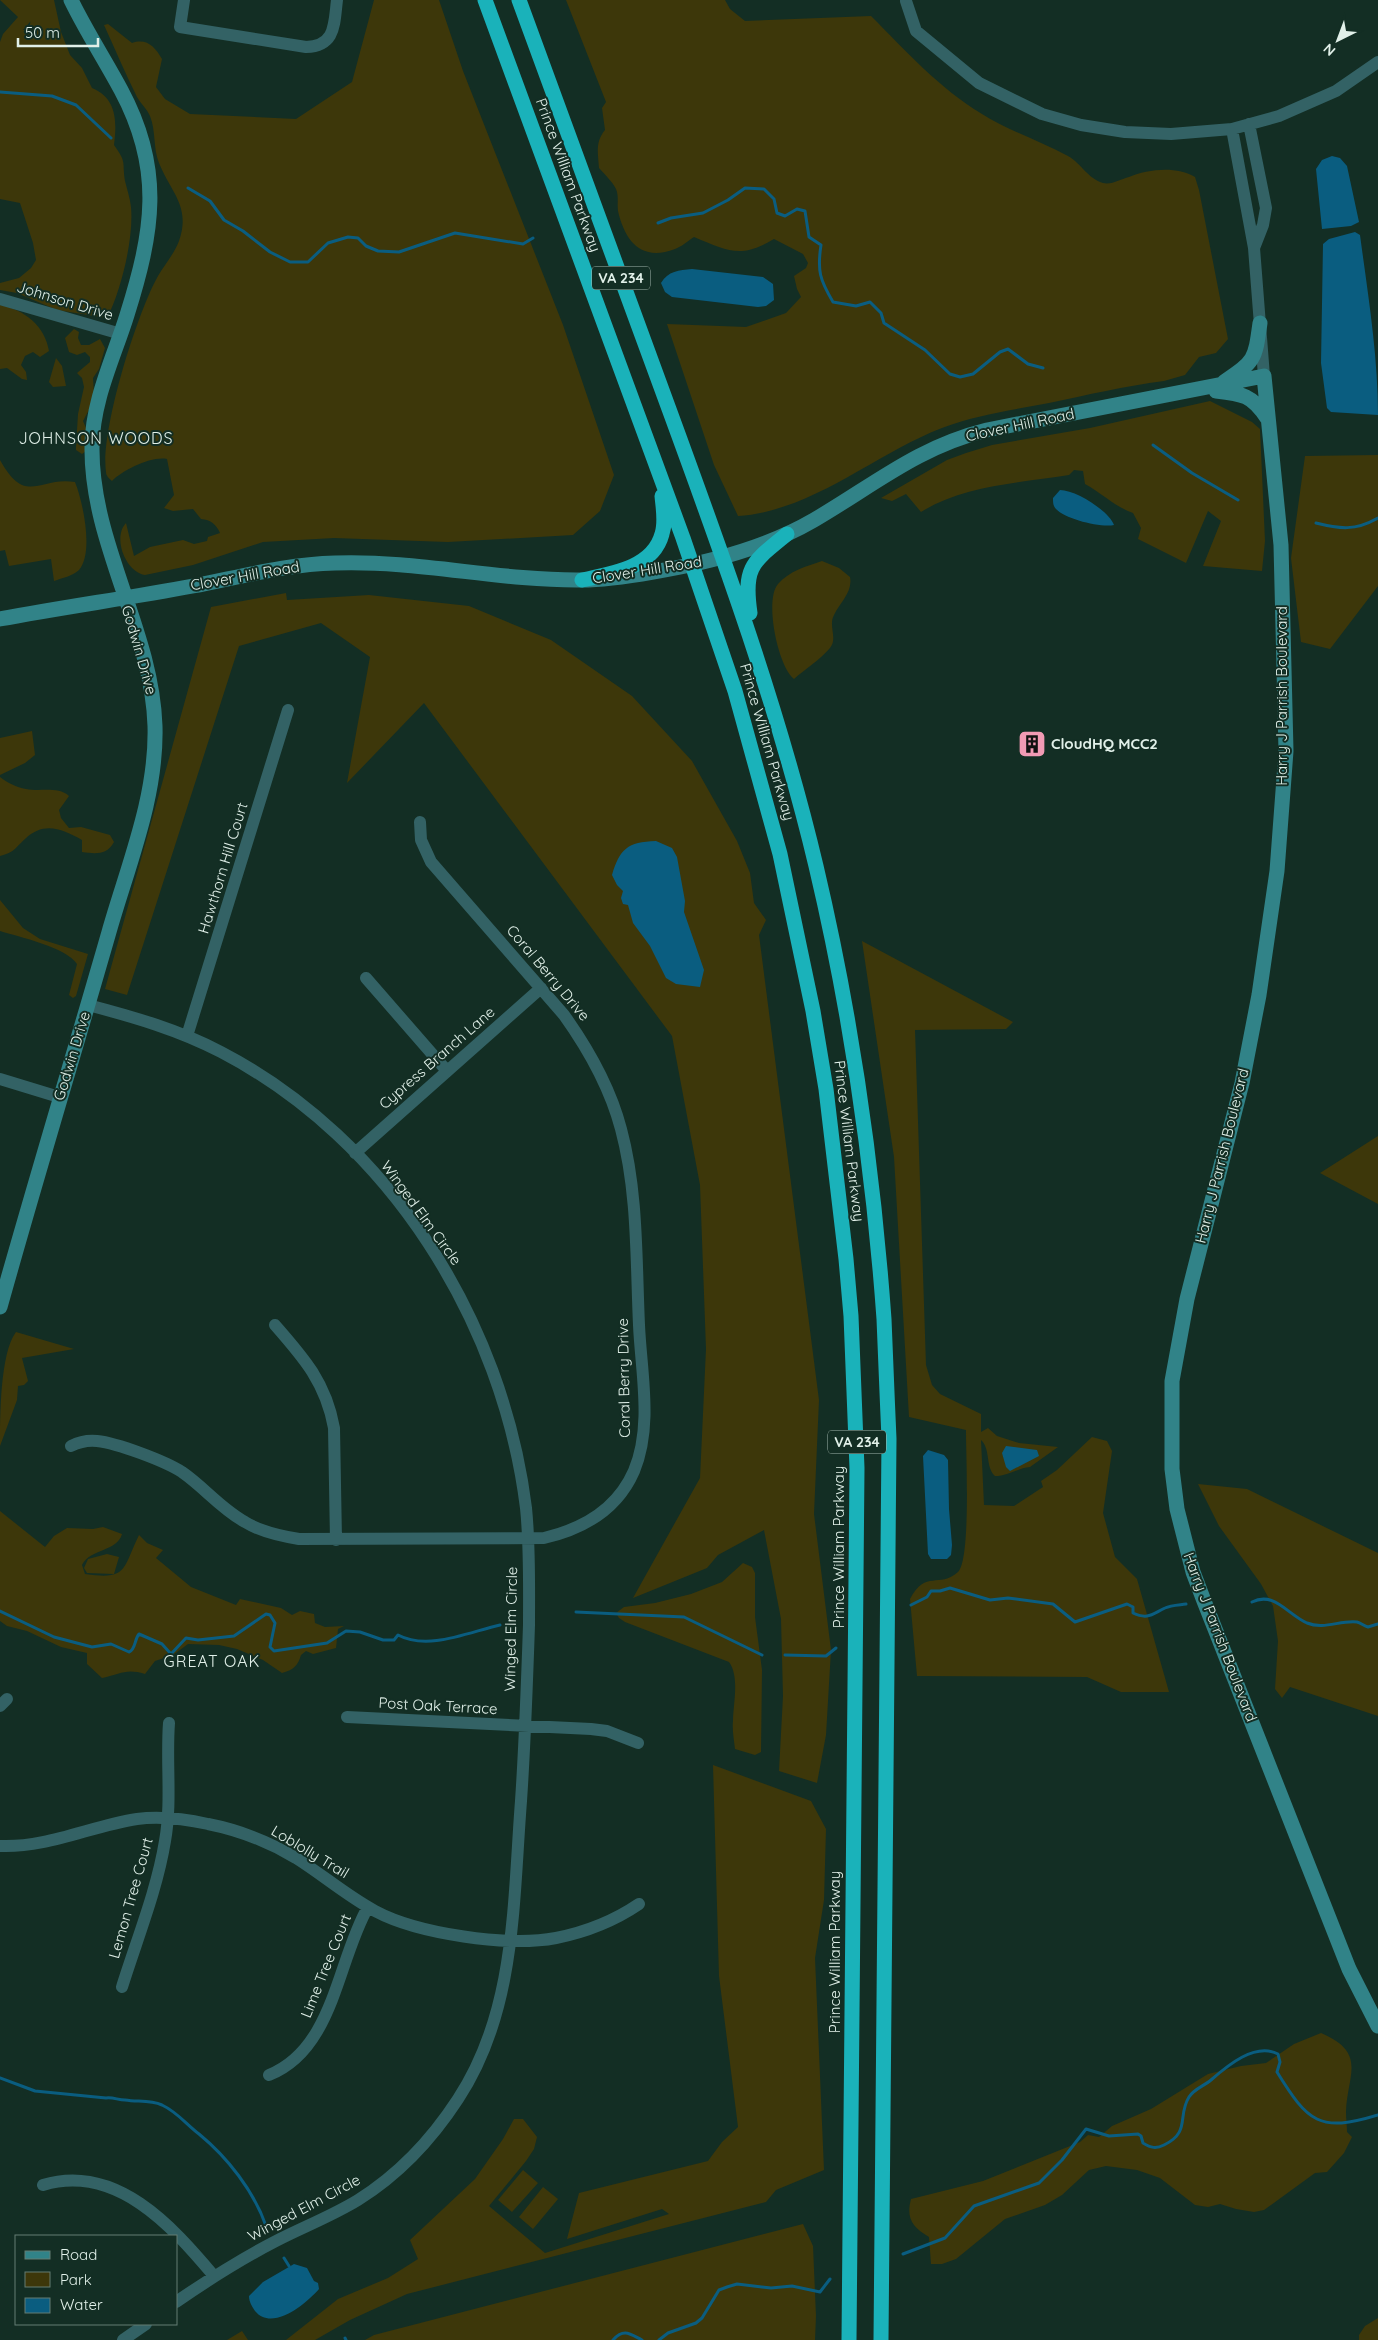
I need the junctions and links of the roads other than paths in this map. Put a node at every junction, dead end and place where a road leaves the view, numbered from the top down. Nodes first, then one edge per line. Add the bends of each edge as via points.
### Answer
1 (71, 0) edge
2 (184, 0) edge
3 (338, 0) edge
4 (485, 0) edge
5 (520, 0) edge
6 (906, 1) edge
7 (1378, 62) edge
8 (1249, 124) junction
9 (1232, 129) junction
10 (1254, 248) junction
11 (0, 299) edge
12 (1260, 323) junction
13 (121, 334) junction
14 (1264, 376) junction
15 (1220, 385) junction
16 (1202, 389) junction
17 (1268, 420) junction
18 (660, 477) junction
19 (787, 534) junction
20 (723, 556) junction
21 (692, 564) junction
22 (582, 580) junction
23 (124, 598) junction
24 (0, 619) edge
25 (757, 656) junction
26 (288, 710) dead end
27 (420, 822) dead end
28 (366, 978) dead end
29 (541, 988) junction
30 (88, 1005) junction
31 (187, 1036) junction
32 (447, 1071) junction
33 (0, 1079) edge
34 (59, 1097) junction
35 (355, 1153) junction
36 (3, 1284) edge
37 (0, 1307) edge
38 (275, 1325) dead end
39 (71, 1446) dead end
40 (528, 1538) junction
41 (336, 1540) junction
42 (348, 1717) dead end
43 (169, 1723) dead end
44 (526, 1727) junction
45 (638, 1743) dead end
46 (168, 1818) junction
47 (0, 1846) edge
48 (639, 1904) dead end
49 (368, 1907) junction
50 (510, 1940) junction
51 (122, 1987) dead end
52 (1378, 2026) edge
53 (269, 2075) dead end
54 (43, 2185) dead end
55 (214, 2276) junction
56 (178, 2301) edge
57 (144, 2325) edge
58 (122, 2340) edge
59 (849, 2340) edge
60 (881, 2340) edge

1 - 13 street, Godwin Drive via 123,92 143,143 148,166 151,196 149,235
2 - 3 street via 180,27 314,47 322,44 333,32
4 - 18 highway, Prince William Parkway / VA 234
5 - 20 highway, Prince William Parkway / VA 234
6 - 9 street via 916,31 950,61 979,83 1042,114 1080,125 1125,132 1171,134
7 - 8 street via 1336,91 1279,116
8 - 9 street
8 - 10 street, Harry J Parrish Boulevard via 1266,208
9 - 10 street, Harry J Parrish Boulevard
10 - 12 street, Harry J Parrish Boulevard
11 - 13 street, Johnson Drive
12 - 14 street, Harry J Parrish Boulevard
12 - 15 street via 1251,362
13 - 23 street, Godwin Drive via 98,404 92,446 98,506
14 - 15 street, Clover Hill Road
14 - 17 street, Harry J Parrish Boulevard
15 - 16 street, Clover Hill Road
16 - 17 street via 1244,395 1256,402
16 - 19 street, Clover Hill Road via 952,439 906,461
17 - 52 street, Harry J Parrish Boulevard via 1281,545 1286,742 1278,871 1242,1083 1216,1179 1172,1381 1172,1469 1177,1509 1193,1572 1346,1960
18 - 21 highway, Prince William Parkway / VA 234
18 - 22 highway via 664,528 653,551 640,563 624,570
19 - 20 street, Clover Hill Road
19 - 25 highway via 756,561 749,574 748,597
20 - 21 street, Clover Hill Road
20 - 25 highway, Prince William Parkway / VA 234
21 - 22 street, Clover Hill Road via 624,577
21 - 59 highway, Prince William Parkway / VA 234 via 758,768 798,934 826,1089 847,1269 857,1468
22 - 23 street, Clover Hill Road via 402,564 332,563
23 - 24 street, Clover Hill Road
23 - 30 street, Godwin Drive via 140,645 154,705 153,774
25 - 60 highway, Prince William Parkway / VA 234 via 801,804 844,998 872,1186 884,1320 889,1530
26 - 31 street, Hawthorn Hill Court
27 - 29 street, Coral Berry Drive via 421,840 431,862
28 - 32 street
29 - 32 street, Cypress Branch Lane
29 - 40 street, Coral Berry Drive via 593,1058 621,1128 631,1184 644,1408 640,1451 634,1470 618,1496 595,1519 581,1527 562,1534
30 - 31 street, Winged Elm Circle via 137,1017
30 - 34 street, Godwin Drive
31 - 35 street, Winged Elm Circle via 221,1052 280,1089
32 - 35 street, Cypress Branch Lane
33 - 34 street
34 - 36 street, Godwin Drive
35 - 40 street, Winged Elm Circle via 421,1234 480,1337 514,1445
36 - 37 street, Godwin Drive
38 - 41 street via 315,1373 331,1412
39 - 41 street, Coral Berry Drive via 86,1441 103,1442 166,1464 196,1483 224,1510 262,1531 299,1540
40 - 41 street, Coral Berry Drive
40 - 44 street, Winged Elm Circle
42 - 44 street, Post Oak Terrace
43 - 46 street, Lemon Tree Court
44 - 45 street, Post Oak Terrace via 599,1730
44 - 50 street, Winged Elm Circle
46 - 47 street, Loblolly Trail via 137,1819 24,1845
46 - 49 street, Loblolly Trail via 223,1827 267,1843 296,1858
46 - 51 street, Lemon Tree Court via 160,1867
48 - 50 street, Loblolly Trail via 620,1916 578,1933 554,1938
49 - 50 street, Loblolly Trail via 398,1921 432,1931
49 - 53 street, Lime Tree Court via 351,1940 333,1998 309,2044 290,2064
50 - 55 street, Winged Elm Circle via 503,1991 486,2046 458,2099 417,2151 358,2200
54 - 55 street via 75,2180 103,2185 140,2203 177,2233
55 - 56 street, Winged Elm Circle
57 - 58 street

